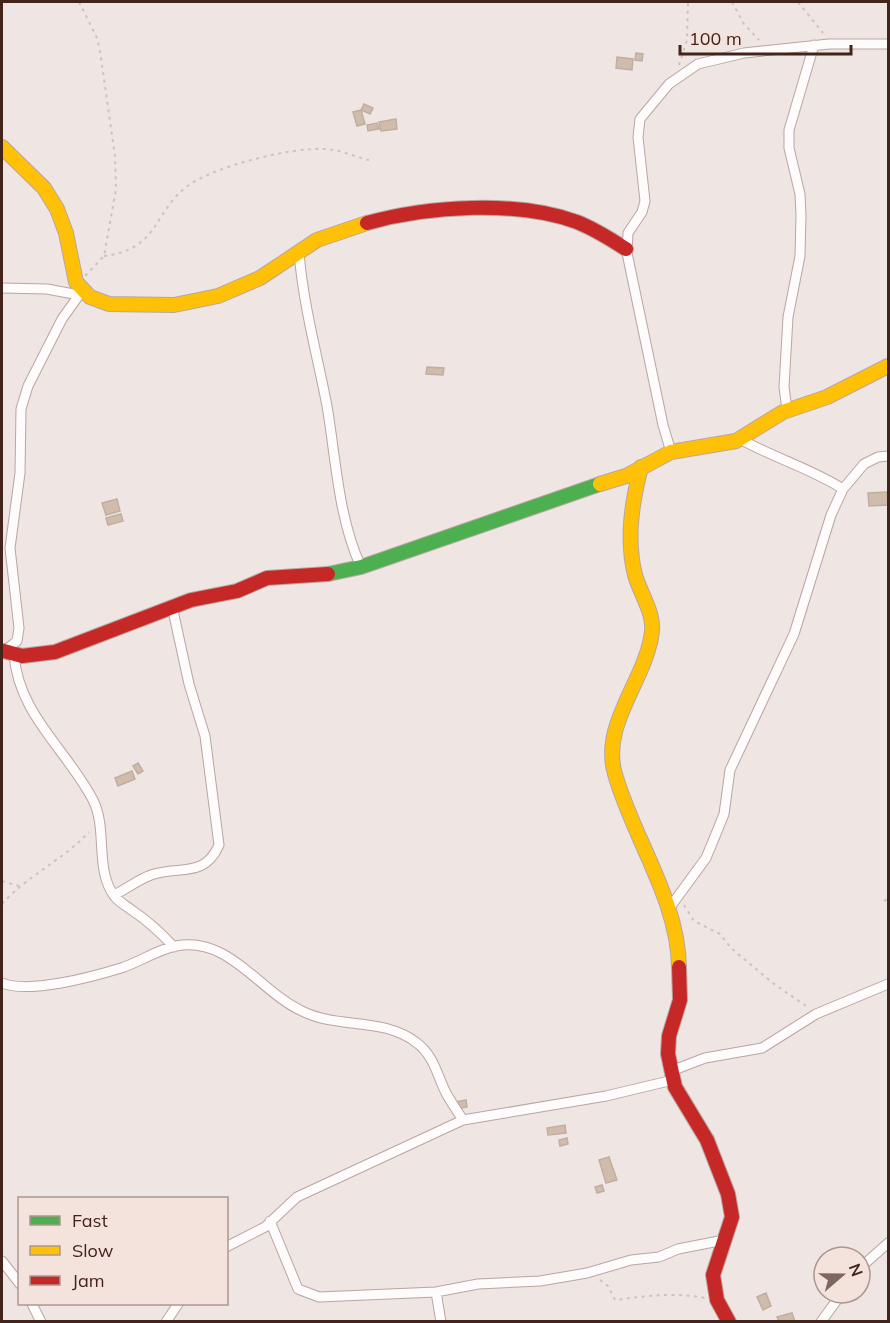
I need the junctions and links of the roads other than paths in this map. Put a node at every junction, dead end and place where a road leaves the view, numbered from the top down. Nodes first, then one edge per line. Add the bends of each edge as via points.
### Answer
1 (888, 44) edge
2 (814, 45) junction
3 (2, 147) edge
4 (627, 249) junction
5 (299, 252) junction
6 (2, 288) edge
7 (78, 289) junction
8 (888, 366) edge
9 (787, 411) junction
10 (740, 439) junction
11 (671, 452) junction
12 (888, 456) edge
13 (641, 467) junction
14 (843, 489) junction
15 (361, 567) junction
16 (172, 606) junction
17 (7, 653) edge
18 (114, 895) junction
19 (668, 910) junction
20 (174, 947) junction
21 (2, 983) edge
22 (888, 984) edge
23 (672, 1075) junction
24 (463, 1120) junction
25 (270, 1221) junction
26 (724, 1240) junction
27 (888, 1243) edge
28 (228, 1246) edge
29 (872, 1257) edge
30 (2, 1261) edge
31 (18, 1281) edge
32 (436, 1292) junction
33 (33, 1305) edge
34 (177, 1305) edge
35 (833, 1305) edge
36 (41, 1322) edge
37 (166, 1322) edge
38 (441, 1322) edge
39 (729, 1322) edge
40 (821, 1322) edge

1 - 2 street
2 - 4 street via 705,62 672,81 640,118 638,137 645,201 628,233
2 - 9 street via 789,130 801,215 800,256 787,340
3 - 7 street via 38,178 50,195 64,224 68,260
4 - 5 street via 573,221 542,213 474,210 378,219 315,241
4 - 11 street
5 - 7 street via 260,278 201,302 167,307 103,304
5 - 15 street via 342,501
6 - 7 street
7 - 17 street via 28,386 21,409 20,473 10,548 19,628 17,640
8 - 9 street via 826,397
9 - 10 street
10 - 11 street
10 - 14 street via 771,456 817,473
11 - 13 street
12 - 14 street via 864,465
13 - 15 street via 626,476
13 - 19 street via 631,538 637,584 652,630 617,730 614,772
14 - 19 street via 794,634 730,770 718,830 706,858
15 - 16 street via 321,576 267,578 237,591
16 - 17 street via 55,652 37,656
16 - 18 street via 205,736 219,845 215,855 201,867 154,874
17 - 18 street via 37,721 79,776 100,817 103,858
18 - 20 street
19 - 23 street via 679,954 680,979 680,1000 669,1036
20 - 21 street via 123,968 35,988
20 - 24 street via 210,946 304,1012 323,1019 389,1028 417,1042 430,1057
22 - 23 street via 816,1014 762,1048 705,1058
23 - 24 street via 606,1096
23 - 26 street via 719,1164 732,1217
24 - 25 street via 297,1197
25 - 28 street via 256,1233
25 - 32 street via 298,1289 308,1294 320,1297
26 - 32 street via 587,1273
26 - 39 street via 713,1275 717,1300
27 - 29 street
30 - 31 street
32 - 38 street
33 - 36 street
34 - 37 street
35 - 40 street

